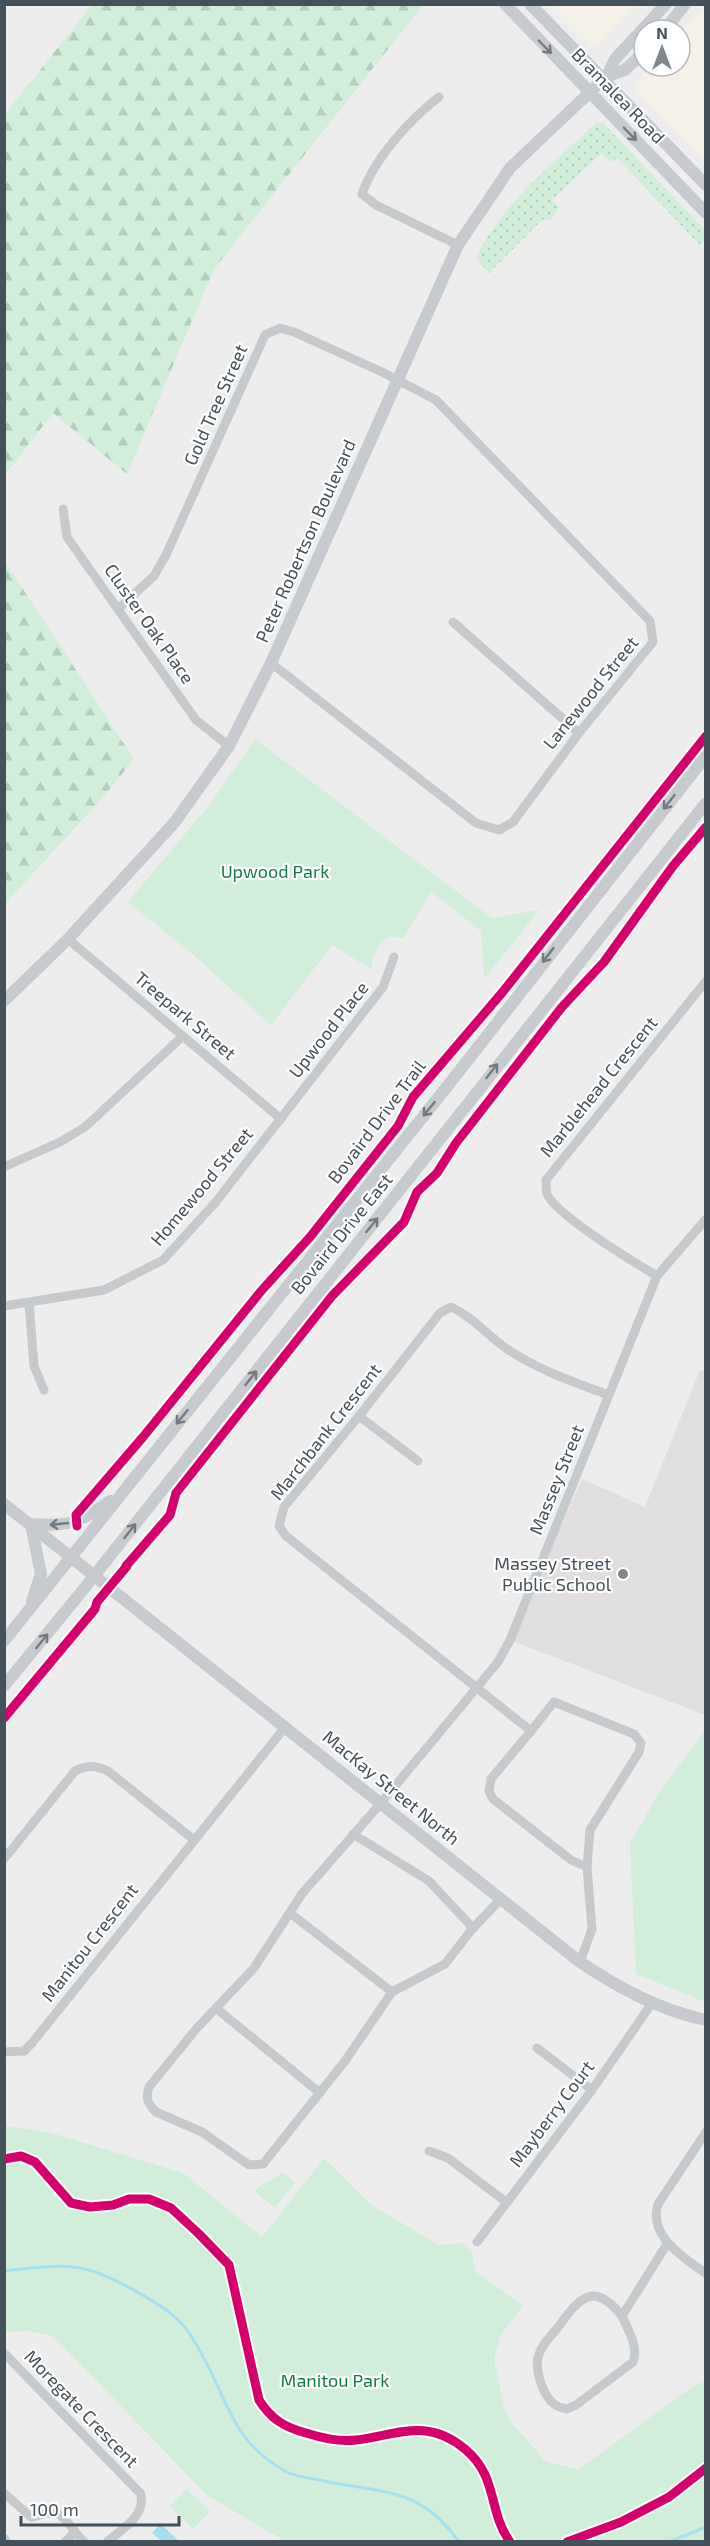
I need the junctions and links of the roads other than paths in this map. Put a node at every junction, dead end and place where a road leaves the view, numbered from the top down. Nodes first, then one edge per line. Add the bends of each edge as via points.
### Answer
1 (505, 4) edge
2 (530, 4) edge
3 (666, 4) edge
4 (686, 4) edge
5 (675, 18) edge
6 (632, 63) edge
7 (605, 77) junction
8 (589, 92) junction
9 (439, 98) dead end
10 (705, 185) edge
11 (705, 213) edge
12 (458, 245) junction
13 (398, 381) junction
14 (63, 509) dead end
15 (118, 609) junction
16 (453, 622) dead end
17 (271, 663) junction
18 (579, 733) junction
19 (228, 746) junction
20 (705, 756) edge
21 (705, 803) edge
22 (68, 939) junction
23 (394, 957) dead end
24 (704, 987) edge
25 (4, 1001) edge
26 (183, 1036) junction
27 (281, 1119) junction
28 (4, 1167) edge
29 (705, 1219) edge
30 (657, 1276) junction
31 (29, 1303) junction
32 (4, 1306) edge
33 (44, 1390) dead end
34 (609, 1395) junction
35 (359, 1416) junction
36 (418, 1461) dead end
37 (121, 1493) junction
38 (4, 1504) edge
39 (31, 1524) junction
40 (70, 1557) junction
41 (93, 1576) junction
42 (29, 1611) junction
43 (4, 1641) edge
44 (4, 1686) edge
45 (476, 1689) junction
46 (286, 1726) junction
47 (531, 1731) junction
48 (381, 1803) junction
49 (353, 1834) junction
50 (193, 1839) junction
51 (4, 1859) edge
52 (587, 1867) junction
53 (501, 1899) junction
54 (290, 1913) junction
55 (474, 1928) junction
56 (580, 1962) junction
57 (392, 1992) junction
58 (652, 2003) junction
59 (217, 2009) junction
60 (705, 2020) edge
61 (537, 2048) dead end
62 (4, 2052) edge
63 (592, 2090) junction
64 (320, 2093) junction
65 (705, 2132) edge
66 (429, 2151) dead end
67 (506, 2202) junction
68 (477, 2242) dead end
69 (667, 2244) junction
70 (705, 2274) edge
71 (622, 2316) junction
72 (4, 2353) edge
73 (4, 2493) edge
74 (74, 2533) junction
75 (65, 2541) edge
76 (84, 2541) edge
77 (107, 2541) edge

1 -> 8 main road, Bramalea Road
2 - 7 main road, Bramalea Road
3 - 7 main road, Peter Robertson Boulevard via 615,59
4 - 5 main road
6 - 7 main road, Peter Robertson Boulevard
7 - 8 main road, Peter Robertson Boulevard
7 - 10 main road, Bramalea Road
8 -> 11 main road, Bramalea Road
8 - 12 main road, Peter Robertson Boulevard via 510,168
9 - 12 street via 420,111 369,174 362,194 376,205
12 - 13 main road, Peter Robertson Boulevard
13 - 15 street, Gold Tree Street via 294,332 280,328 265,335 166,555 154,576
13 - 17 main road, Peter Robertson Boulevard
13 - 18 street, Lanewood Street via 436,400 650,621 653,642
14 - 15 street, Cluster Oak Place via 67,537
15 - 19 street, Cluster Oak Place via 196,720
16 - 18 street
17 - 18 street, Lanewood Street via 476,823 499,830 513,822
17 - 19 main road, Peter Robertson Boulevard
19 - 22 main road, Peter Robertson Boulevard via 174,823
20 -> 37 main road, Bovaird Drive East via 446,1088
41 -> 21 main road, Bovaird Drive East
22 - 25 main road, Peter Robertson Boulevard
22 - 26 street, Treepark Street
23 - 27 street, Upwood Place via 384,987
24 - 30 street, Marblehead Crescent via 546,1180 547,1193 555,1205 610,1247
26 - 27 street, Treepark Street
26 - 28 street via 85,1127 60,1143
27 - 31 street, Homewood Street via 163,1260 104,1290
29 - 30 street, Massey Street
30 - 34 street, Massey Street
31 - 32 street, Homewood Street
31 - 33 street via 34,1366
34 - 35 street, Marchbank Crescent via 537,1367 452,1307 440,1313
34 - 45 street, Massey Street via 510,1640
35 - 36 street
35 - 45 street, Marchbank Crescent via 284,1507 279,1526 286,1536
37 -> 39 main road via 74,1523
37 - 40 main road, Bovaird Drive East
38 - 39 main road, MacKay Street North
39 - 40 main road, MacKay Street North
39 - 42 main road via 41,1574
40 - 41 main road, MacKay Street North
40 - 42 main road, Bovaird Drive East
44 -> 41 main road, Bovaird Drive East
41 - 46 main road, MacKay Street North
42 - 43 main road, Bovaird Drive East
45 - 47 street
45 - 48 street, Massey Street
46 - 48 main road, MacKay Street North
46 - 50 street, Manitou Crescent
47 - 52 street via 491,1779 489,1791 493,1799 571,1860
47 - 52 street via 554,1702 634,1734 641,1743 590,1830
48 - 49 street, Massey Street
48 - 53 main road, MacKay Street North
49 - 54 street, Massey Street
49 - 55 street via 429,1881
50 - 51 street via 108,1771 84,1766 75,1771
50 - 62 street, Manitou Crescent via 32,2043 24,2051
52 - 56 street via 592,1929
53 - 55 street
53 - 56 main road, MacKay Street North
54 - 57 street
54 - 59 street, Massey Street via 254,1968
55 - 57 street via 445,1964
56 - 58 main road, MacKay Street North
57 - 64 street
58 - 60 main road, MacKay Street North
58 - 63 street, Mayberry Court
59 - 64 street
59 - 64 street, Massey Street via 148,2087 147,2101 156,2112 202,2132 244,2162 256,2166 269,2158
61 - 63 street
63 - 67 street, Mayberry Court
65 - 69 street via 655,2212
66 - 67 street via 448,2158
67 - 68 street, Mayberry Court
69 - 70 street
69 - 71 street
71 - 71 street via 610,2301 599,2296 577,2302 538,2357 538,2368 553,2404 567,2409 576,2405 633,2362 634,2346
72 - 77 street, Moregate Crescent via 141,2494 140,2513
73 - 74 street via 31,2517 56,2513 64,2517
74 - 75 street
74 - 76 street

